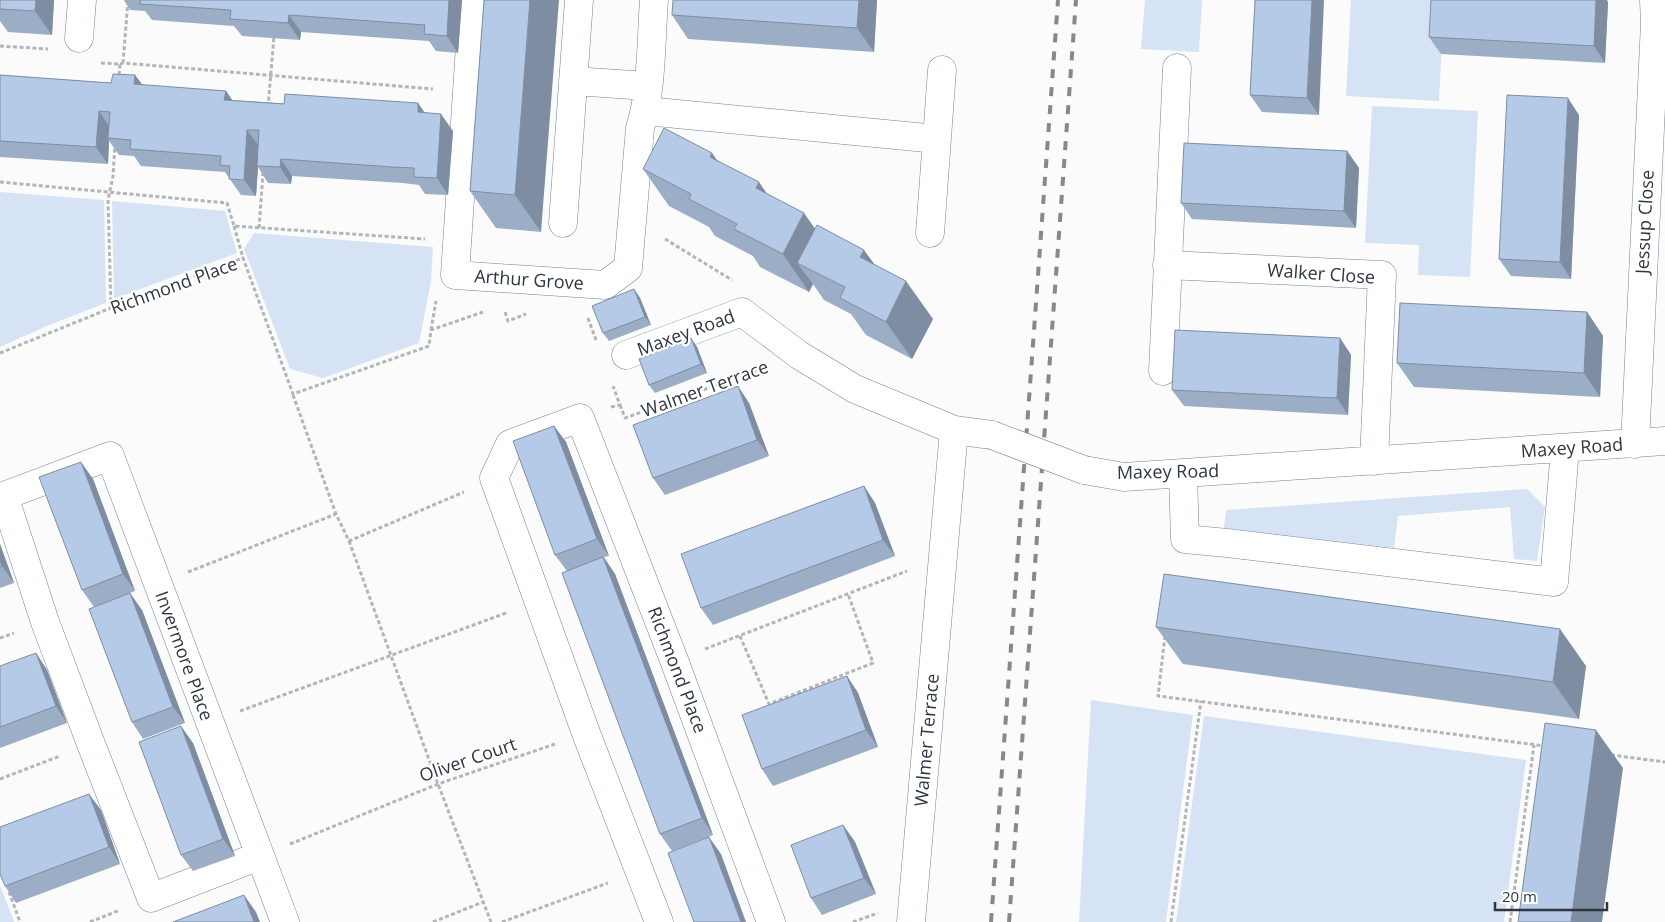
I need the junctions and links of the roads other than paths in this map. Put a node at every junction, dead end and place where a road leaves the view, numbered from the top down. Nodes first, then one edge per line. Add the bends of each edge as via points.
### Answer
1 (82, 0) edge
2 (473, 0) edge
3 (579, 0) edge
4 (654, 0) edge
5 (1654, 0) edge
6 (79, 38) dead end
7 (1177, 68) dead end
8 (942, 70) dead end
9 (573, 81) junction
10 (647, 98) junction
11 (937, 139) junction
12 (563, 223) dead end
13 (930, 233) dead end
14 (1167, 265) junction
15 (626, 355) dead end
16 (1162, 371) dead end
17 (954, 430) junction
18 (1665, 441) edge
19 (1635, 444) junction
20 (1565, 449) junction
21 (1374, 461) junction
22 (1183, 474) junction
23 (259, 856) junction
24 (285, 922) edge
25 (658, 922) edge
26 (771, 922) edge
27 (912, 922) edge

1 - 6 street
2 - 10 street, Arthur Grove via 455,275 605,286 628,268 640,128
3 - 9 street
4 - 10 street, Arthur Grove
5 - 19 street, Jessup Close
7 - 14 street
8 - 11 street
9 - 10 street
9 - 12 street
10 - 11 street
11 - 13 street
14 - 16 street
14 - 21 street, Walker Close via 1382,275
15 - 17 street, Maxey Road via 742,312 799,355 855,389
17 - 22 street, Maxey Road, bridge via 992,435 1084,470 1124,477
17 - 27 street, Walmer Terrace
18 - 19 street, Maxey Road
19 - 20 street, Maxey Road
20 - 21 street, Maxey Road
20 - 22 street via 1554,582 1185,539
21 - 22 street, Maxey Road
23 - 23 street, Invermore Place via 151,898 45,622 4,496 110,456
23 - 24 street, Invermore Place
25 - 26 street, Richmond Place via 494,478 510,444 580,418

